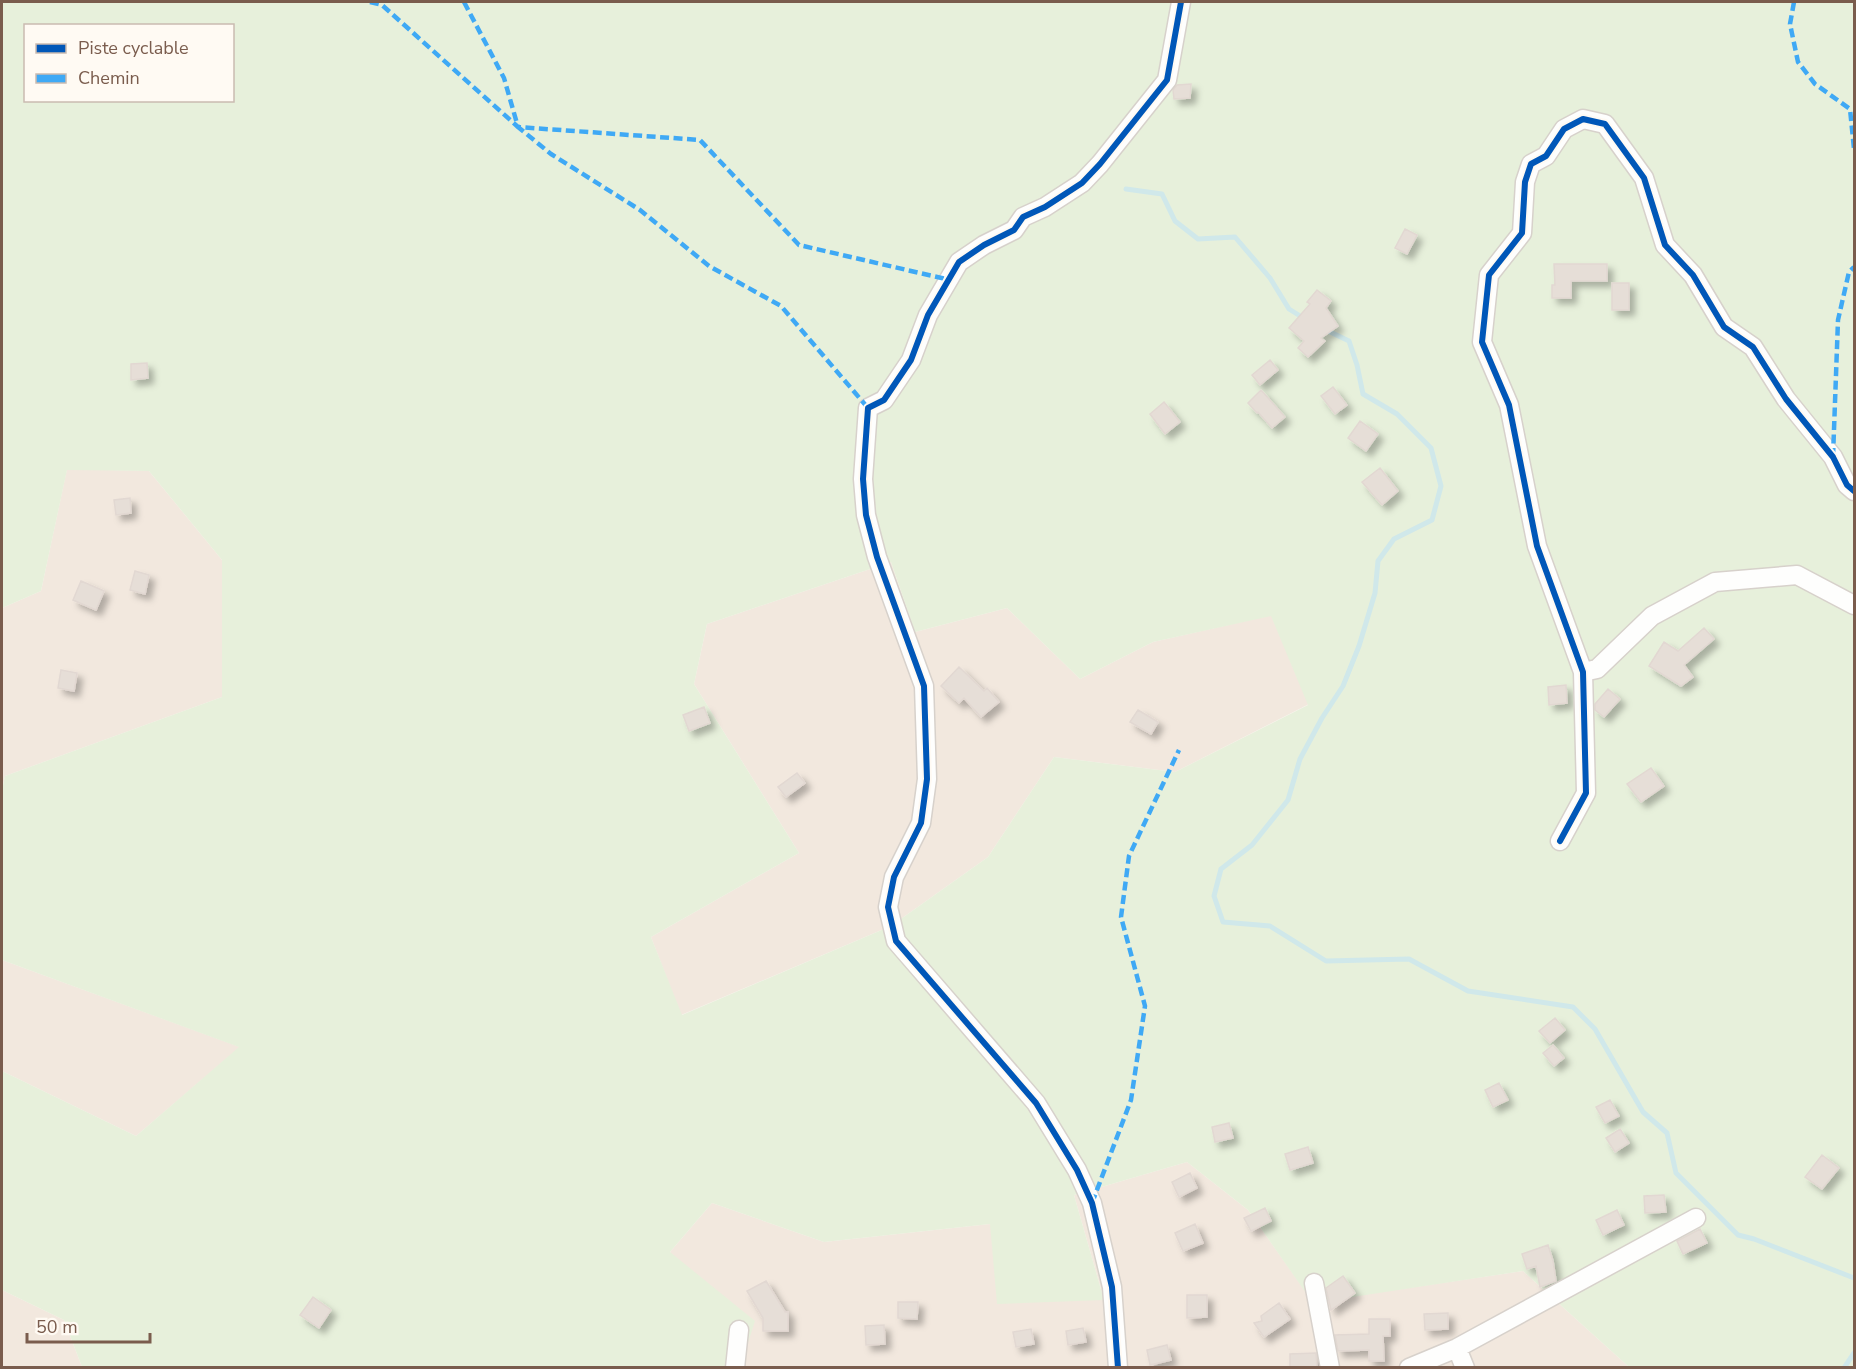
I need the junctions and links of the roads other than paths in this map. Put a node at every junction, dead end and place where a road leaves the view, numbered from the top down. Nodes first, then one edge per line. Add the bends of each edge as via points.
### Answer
1 (1181, 2) edge
2 (1854, 491) edge
3 (1854, 605) edge
4 (1583, 672) junction
5 (1560, 841) dead end
6 (1696, 1218) dead end
7 (1314, 1283) dead end
8 (739, 1330) dead end
9 (1457, 1348) junction
10 (735, 1368) edge
11 (1118, 1368) edge
12 (1330, 1368) edge
13 (1409, 1368) edge
14 (1465, 1368) edge

1 - 11 street via 1167,80 1100,164 1082,183 1023,217 1014,230 959,262 928,315 911,360 884,400 867,408 863,468 866,515 877,557 924,686 927,779 921,823 894,877 888,907 896,941 1036,1103 1077,1170 1092,1203 1112,1287
2 - 4 street via 1833,457 1786,399 1754,347 1724,327 1693,275 1665,245 1644,178 1605,124 1583,119 1564,129 1546,156 1531,164 1525,182 1522,233 1489,275 1482,342 1509,405 1537,546
3 - 4 street via 1797,575 1715,582 1652,615 1597,669
4 - 5 street via 1586,792
6 - 9 street
7 - 12 street
8 - 10 street
9 - 13 street
9 - 14 street

